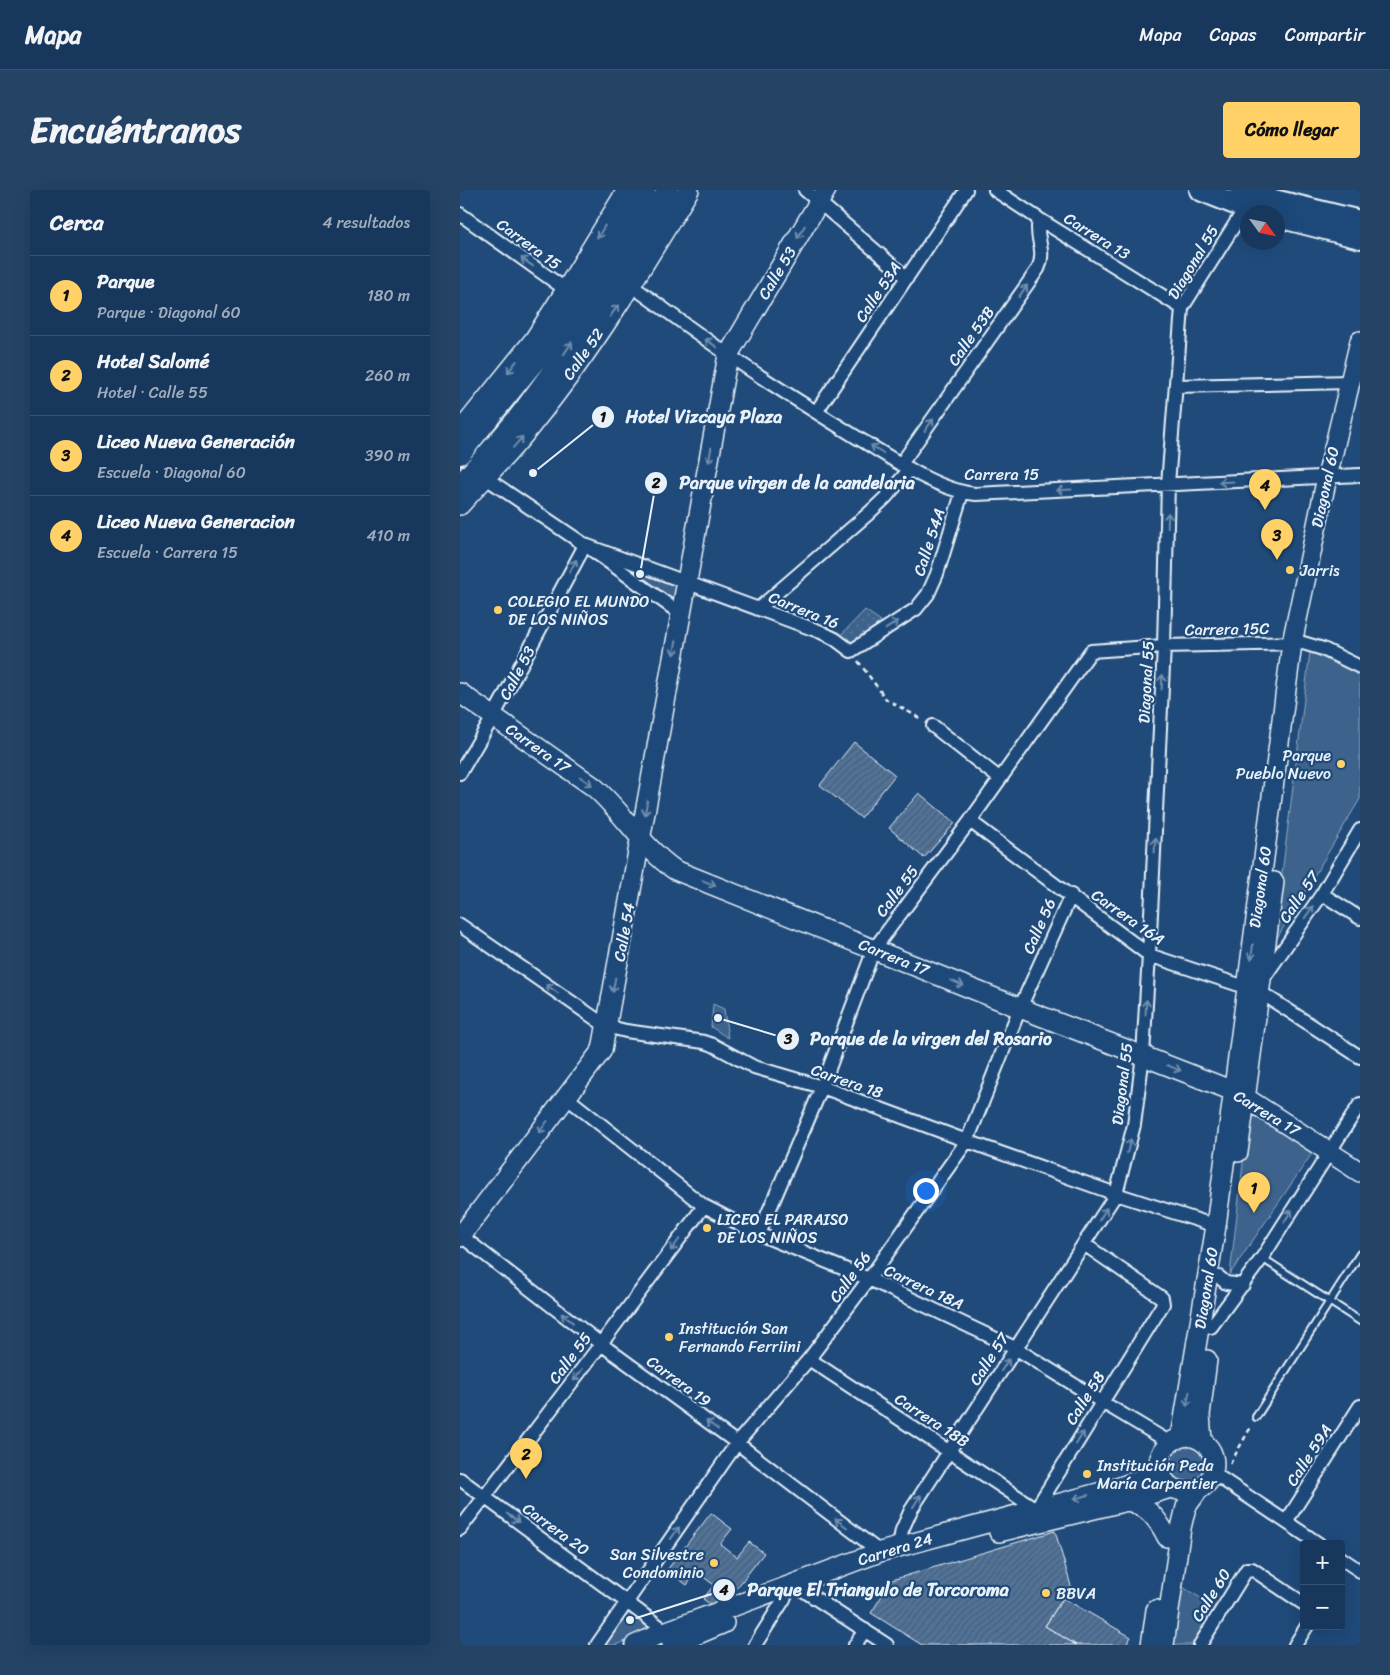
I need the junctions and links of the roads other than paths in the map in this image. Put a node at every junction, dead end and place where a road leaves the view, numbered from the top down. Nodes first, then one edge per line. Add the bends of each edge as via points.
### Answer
1 (626, 190) edge
2 (645, 190) edge
3 (668, 190) edge
4 (689, 190) edge
5 (966, 190) edge
6 (995, 190) edge
7 (1200, 190) edge
8 (816, 194) edge
9 (1251, 199) edge
10 (460, 214) edge
11 (1039, 219) junction
12 (1285, 219) edge
13 (1360, 221) edge
14 (1360, 238) edge
15 (907, 278) junction
16 (624, 281) junction
17 (573, 295) junction
18 (1182, 308) junction
19 (1360, 341) edge
20 (728, 355) junction
21 (1355, 385) edge
22 (1176, 386) junction
23 (816, 412) junction
24 (460, 432) edge
25 (460, 454) edge
26 (905, 467) junction
27 (479, 474) junction
28 (1360, 475) edge
29 (1332, 476) junction
30 (1168, 484) junction
31 (460, 485) edge
32 (962, 493) junction
33 (460, 506) edge
34 (584, 545) junction
35 (687, 583) junction
36 (758, 609) junction
37 (681, 614) junction
38 (1298, 643) junction
39 (1164, 646) junction
40 (1090, 651) joint
41 (852, 652) joint
42 (1360, 667) edge
43 (460, 693) edge
44 (493, 717) junction
45 (933, 726) road end
46 (460, 773) edge
47 (999, 778) junction
48 (970, 821) junction
49 (1360, 830) edge
50 (641, 837) junction
51 (1322, 894) junction
52 (1071, 896) junction
53 (1360, 918) edge
54 (460, 925) edge
55 (874, 949) junction
56 (1149, 956) junction
57 (1256, 987) junction
58 (1020, 1008) junction
59 (606, 1026) junction
60 (1143, 1056) junction
61 (1360, 1057) edge
62 (822, 1088) junction
63 (1240, 1095) junction
64 (566, 1097) junction
65 (1360, 1104) edge
66 (967, 1142) junction
67 (1329, 1152) junction
68 (1360, 1172) edge
69 (1116, 1194) junction
70 (704, 1206) junction
71 (1216, 1226) junction
72 (759, 1234) junction
73 (460, 1236) edge
74 (1084, 1244) junction
75 (1360, 1254) edge
76 (1262, 1258) junction
77 (1219, 1277) junction
78 (869, 1279) junction
79 (1243, 1285) junction
80 (1329, 1302) junction
81 (1360, 1321) edge
82 (1211, 1327) junction
83 (601, 1344) junction
84 (1016, 1348) junction
85 (809, 1359) junction
86 (1102, 1402) junction
87 (1360, 1406) edge
88 (1256, 1417) road end
89 (1175, 1440) junction
90 (1202, 1440) junction
91 (737, 1443) junction
92 (949, 1450) junction
93 (1159, 1468) junction
94 (1217, 1476) junction
95 (460, 1479) edge
96 (1183, 1490) junction
97 (485, 1497) junction
98 (1127, 1501) junction
99 (1036, 1509) junction
100 (1286, 1522) junction
101 (460, 1529) edge
102 (1167, 1537) junction
103 (1314, 1540) edge
104 (900, 1546) junction
105 (880, 1552) junction
106 (1345, 1560) edge
107 (1358, 1565) edge
108 (793, 1590) junction
109 (1300, 1601) edge
110 (627, 1602) junction
111 (865, 1630) junction
112 (1304, 1630) edge
113 (673, 1639) edge
114 (597, 1645) edge
115 (635, 1645) edge
116 (754, 1645) edge
117 (855, 1645) edge
118 (887, 1645) edge
119 (1151, 1645) edge
120 (1164, 1645) edge
121 (1200, 1645) edge
122 (1295, 1645) edge

1 -> 17 street, Calle 52
2 - 17 main road, Calle 52
3 - 16 main road, Calle 52
4 - 16 street, Calle 52
5 - 15 street, Calle 53A
6 - 11 street, Carrera 13
7 - 9 main road
8 - 15 street
8 -> 20 street, Calle 53
9 - 13 main road
9 - 18 street, Diagonal 55
17 -> 10 street, Carrera 15
11 - 18 street, Carrera 13
26 -> 11 street, Calle 53B via 1038,269 1043,258 1037,233
12 - 14 main road
15 - 23 street, Calle 53A
20 -> 16 street, Carrera 15
27 -> 16 main road, Calle 52
17 -> 24 street, Calle 52
17 - 25 main road, Calle 52 via 548,346
18 - 22 street, Diagonal 55
19 - 21 street, Diagonal 60
20 - 23 street, Carrera 15
20 -> 35 street, Calle 54
21 - 22 street
21 - 29 street, Diagonal 60
22 - 30 street, Diagonal 55
26 -> 23 street, Carrera 15
26 - 32 street, Carrera 15
26 - 36 street, Calle 53B via 885,498
27 - 31 main road, Calle 52
27 - 33 street, Calle 52
27 - 34 street, Carrera 16
28 - 29 street, Carrera 15
29 -> 30 street, Carrera 15
29 - 38 street, Diagonal 60
30 -> 32 street, Carrera 15
39 -> 30 street, Diagonal 55
41 -> 32 street, Calle 54A via 916,609 928,594 938,574
34 - 35 street, Carrera 16
34 - 37 street, Carrera 16
44 -> 34 street, Calle 53
35 - 36 street, Carrera 16
35 - 37 street, Calle 54
36 - 41 street, Carrera 16 via 820,632
37 -> 50 street, Calle 54
38 - 39 street, Carrera 15C
38 - 42 street, Carrera 15C via 1323,649
38 - 57 street, Diagonal 60
39 - 40 street, Carrera 15C
56 -> 39 street, Diagonal 55
40 - 47 street, Calle 55
43 - 44 street, Carrera 17
44 - 46 street, Calle 53
44 -> 50 street, Carrera 17 via 594,787 611,801
45 - 47 street
47 - 48 street, Calle 55
48 - 52 street, Carrera 16A
48 - 55 street, Calle 55
49 - 51 street, Calle 57
50 -> 55 street, Carrera 17 via 662,861 675,870
50 -> 59 street, Calle 54
51 - 53 street
57 -> 51 street, Calle 57
52 - 56 street, Carrera 16A
52 - 58 street, Calle 56
59 -> 54 street, Carrera 18
55 -> 58 street, Carrera 17
55 - 62 street, Calle 55
56 - 57 street, Carrera 16A
60 -> 56 street, Diagonal 55
57 - 61 street, Carrera 16A
57 - 63 street, Diagonal 60
58 - 60 street, Carrera 17
58 - 66 street, Calle 56
59 - 62 street, Carrera 18 via 704,1042 754,1067
59 - 64 street, Calle 54 via 602,1050
60 -> 63 street, Carrera 17
69 -> 60 street, Diagonal 55 via 1134,1125
62 - 66 street, Carrera 18
62 - 72 street, Calle 55
63 - 67 street, Carrera 17
63 - 71 street, Diagonal 60
63 - 77 street, Diagonal 60
64 - 70 street, Carrera 18A
64 -> 73 street, Calle 54
65 - 67 street
66 - 69 street, Carrera 18
66 - 78 street, Calle 56
67 - 68 street, Carrera 17
76 -> 67 street
69 - 71 street, Carrera 18
74 -> 69 street, Calle 57
70 - 72 street, Carrera 18A
70 -> 83 street, Calle 55
71 -> 89 street, Diagonal 60
72 - 78 street, Carrera 18A
83 -> 73 street, Carrera 19
74 - 84 street, Calle 57
74 - 86 street, Calle 58 via 1162,1298 1163,1304
75 - 80 lane
76 - 79 street
76 - 80 lane
77 - 79 street via 1226,1283
77 - 82 street, Diagonal 60
78 - 84 street, Carrera 18A
78 - 85 street, Calle 56
79 - 82 street
80 - 81 lane
80 - 88 lane
82 - 90 street, Diagonal 60 via 1200,1415
91 -> 83 street, Carrera 19
83 -> 97 street, Calle 55
84 - 86 street, Carrera 18A
92 -> 84 street, Calle 57
85 - 91 street, Calle 56
85 - 92 street, Carrera 18B
86 - 89 street, Carrera 18A
99 -> 86 street, Calle 58
87 - 100 street, Calle 59A
89 - 90 street via 1195,1437
89 - 93 street via 1163,1449
90 - 94 street via 1212,1452
105 -> 91 street, Carrera 19
110 -> 91 street, Calle 56
92 - 99 street, Carrera 18B
104 -> 92 street, Calle 57 via 902,1530 911,1510
93 - 96 street via 1164,1481
93 -> 99 street, Carrera 24 via 1120,1487
94 - 96 street via 1207,1483
94 - 100 street
95 - 97 street, Carrera 20
96 - 98 street, Carrera 24
96 - 102 street
96 - 120 street via 1186,1507
97 - 101 street, Calle 55
97 -> 110 street, Carrera 20
98 - 102 street via 1137,1503 1151,1513
98 - 108 street, Carrera 24 via 947,1545
99 - 104 street, Carrera 24
100 - 103 street
102 - 119 street
104 - 105 street, Carrera 24
105 - 108 street, Carrera 24
106 - 107 street
108 - 111 street
108 - 113 street, Carrera 24
108 - 116 street
109 - 121 street, Calle 60 via 1252,1569 1247,1569
110 - 113 street, Carrera 20
110 - 114 street, Calle 56
111 - 117 street
111 - 118 street
112 - 122 street
113 - 115 street, Carrera 24

